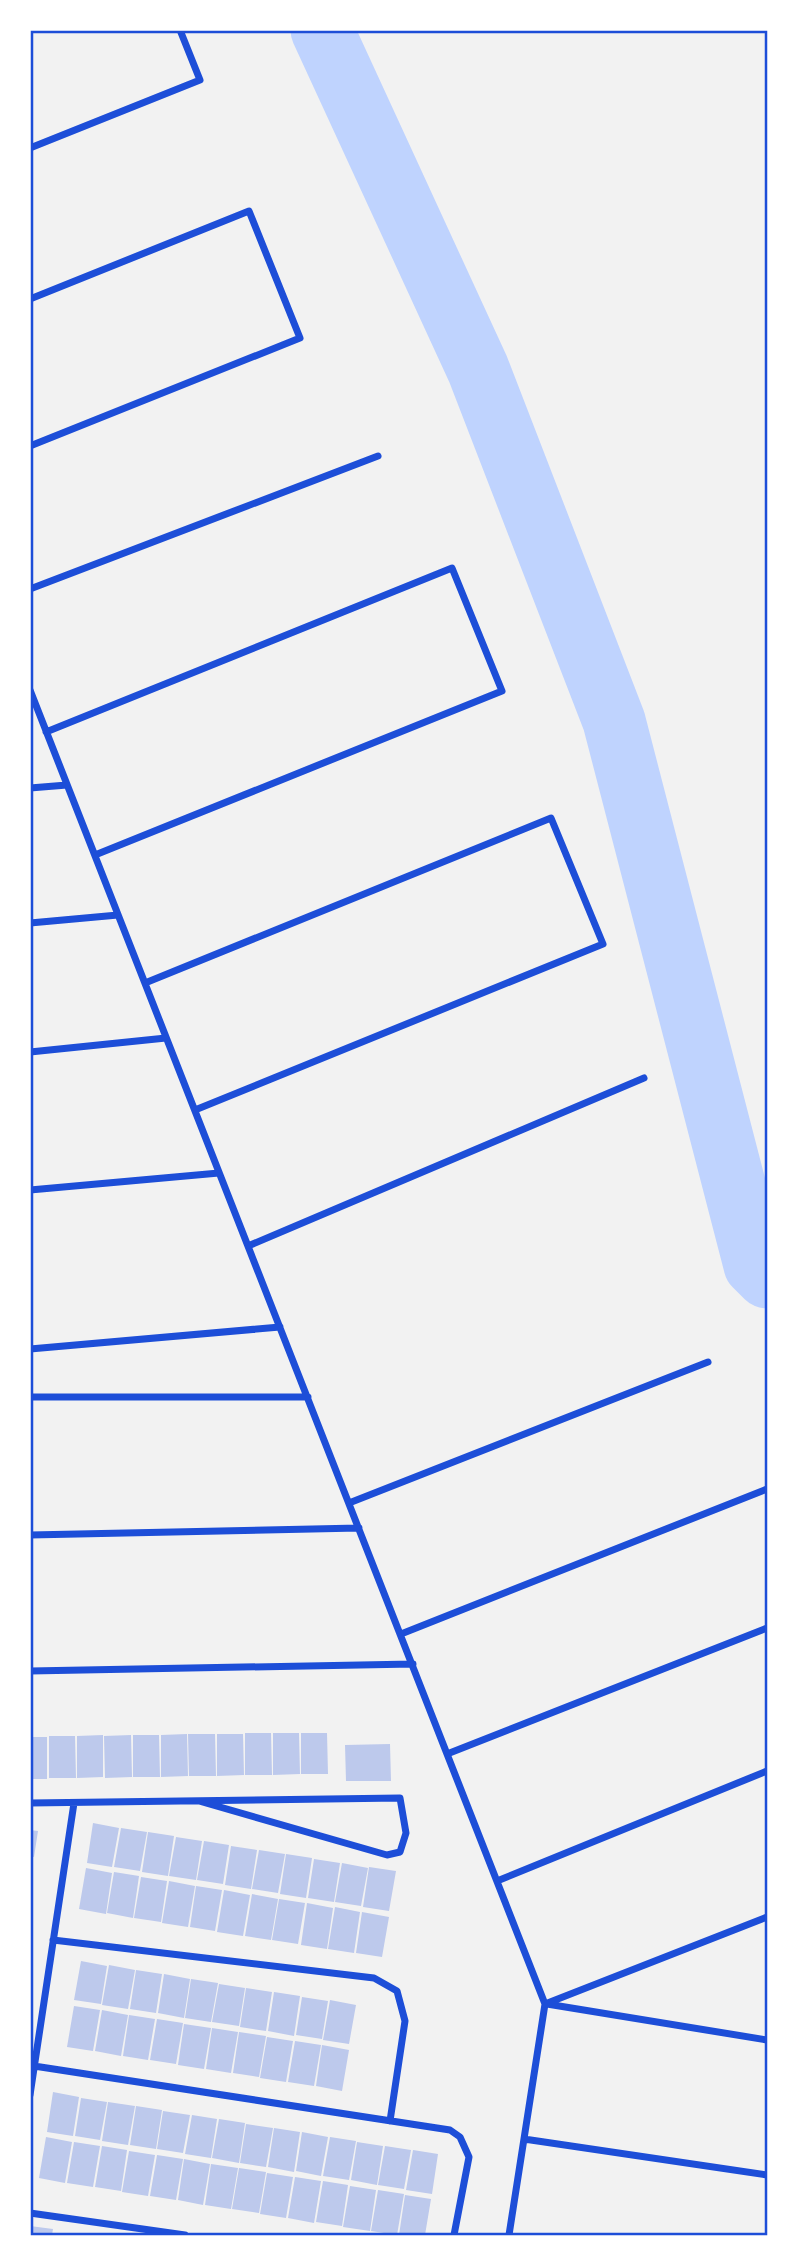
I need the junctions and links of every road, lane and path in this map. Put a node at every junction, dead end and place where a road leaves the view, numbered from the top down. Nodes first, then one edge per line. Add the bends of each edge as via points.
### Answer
1 (180, 30) edge
2 (30, 148) edge
3 (30, 299) edge
4 (30, 446) edge
5 (378, 456) dead end
6 (30, 589) edge
7 (30, 690) edge
8 (46, 732) junction
9 (67, 785) junction
10 (30, 788) edge
11 (95, 855) junction
12 (118, 915) junction
13 (30, 923) edge
14 (145, 983) junction
15 (166, 1038) junction
16 (30, 1052) edge
17 (644, 1078) dead end
18 (195, 1110) junction
19 (219, 1173) junction
20 (30, 1190) edge
21 (248, 1246) junction
22 (280, 1327) junction
23 (30, 1349) edge
24 (708, 1362) dead end
25 (30, 1397) edge
26 (308, 1397) junction
27 (767, 1489) edge
28 (349, 1503) junction
29 (359, 1528) junction
30 (30, 1535) edge
31 (767, 1629) edge
32 (401, 1634) junction
33 (413, 1664) junction
34 (30, 1671) edge
35 (447, 1754) junction
36 (767, 1771) edge
37 (199, 1801) junction
38 (30, 1803) edge
39 (74, 1803) junction
40 (497, 1881) junction
41 (767, 1917) edge
42 (53, 1940) junction
43 (545, 2004) junction
44 (767, 2040) edge
45 (34, 2066) junction
46 (30, 2095) edge
47 (390, 2121) junction
48 (524, 2139) junction
49 (767, 2175) edge
50 (30, 2213) edge
51 (185, 2235) edge
52 (454, 2235) edge
53 (509, 2235) edge

1 - 2 street via 200,80
3 - 4 street via 249,211 300,338
5 - 6 street
7 - 8 street
8 - 9 street
8 - 11 street via 452,568 502,691
9 - 10 street
9 - 11 street
11 - 12 street
12 - 13 street
12 - 14 street
14 - 15 street
14 - 18 street via 551,818 603,944
15 - 16 street
15 - 18 street
17 - 21 street
18 - 19 street
19 - 20 street
19 - 21 street
21 - 22 street
22 - 23 street
22 - 26 street
24 - 28 street
25 - 26 street
26 - 28 street
27 - 32 street
28 - 29 street
29 - 30 street
29 - 32 street
31 - 35 street
32 - 33 street
33 - 34 street
33 - 35 street
35 - 40 street
36 - 40 street
37 - 37 street via 387,1855 400,1852 406,1833 400,1798
37 - 39 street
38 - 39 street
39 - 42 street
40 - 43 street
41 - 43 street
42 - 45 street
42 - 47 street via 374,1978 397,1991 405,2021
43 - 44 street
43 - 48 street
45 - 46 street
45 - 47 street
47 - 52 street via 450,2130 465,2144 469,2157
48 - 49 street
48 - 53 street
50 - 51 street

